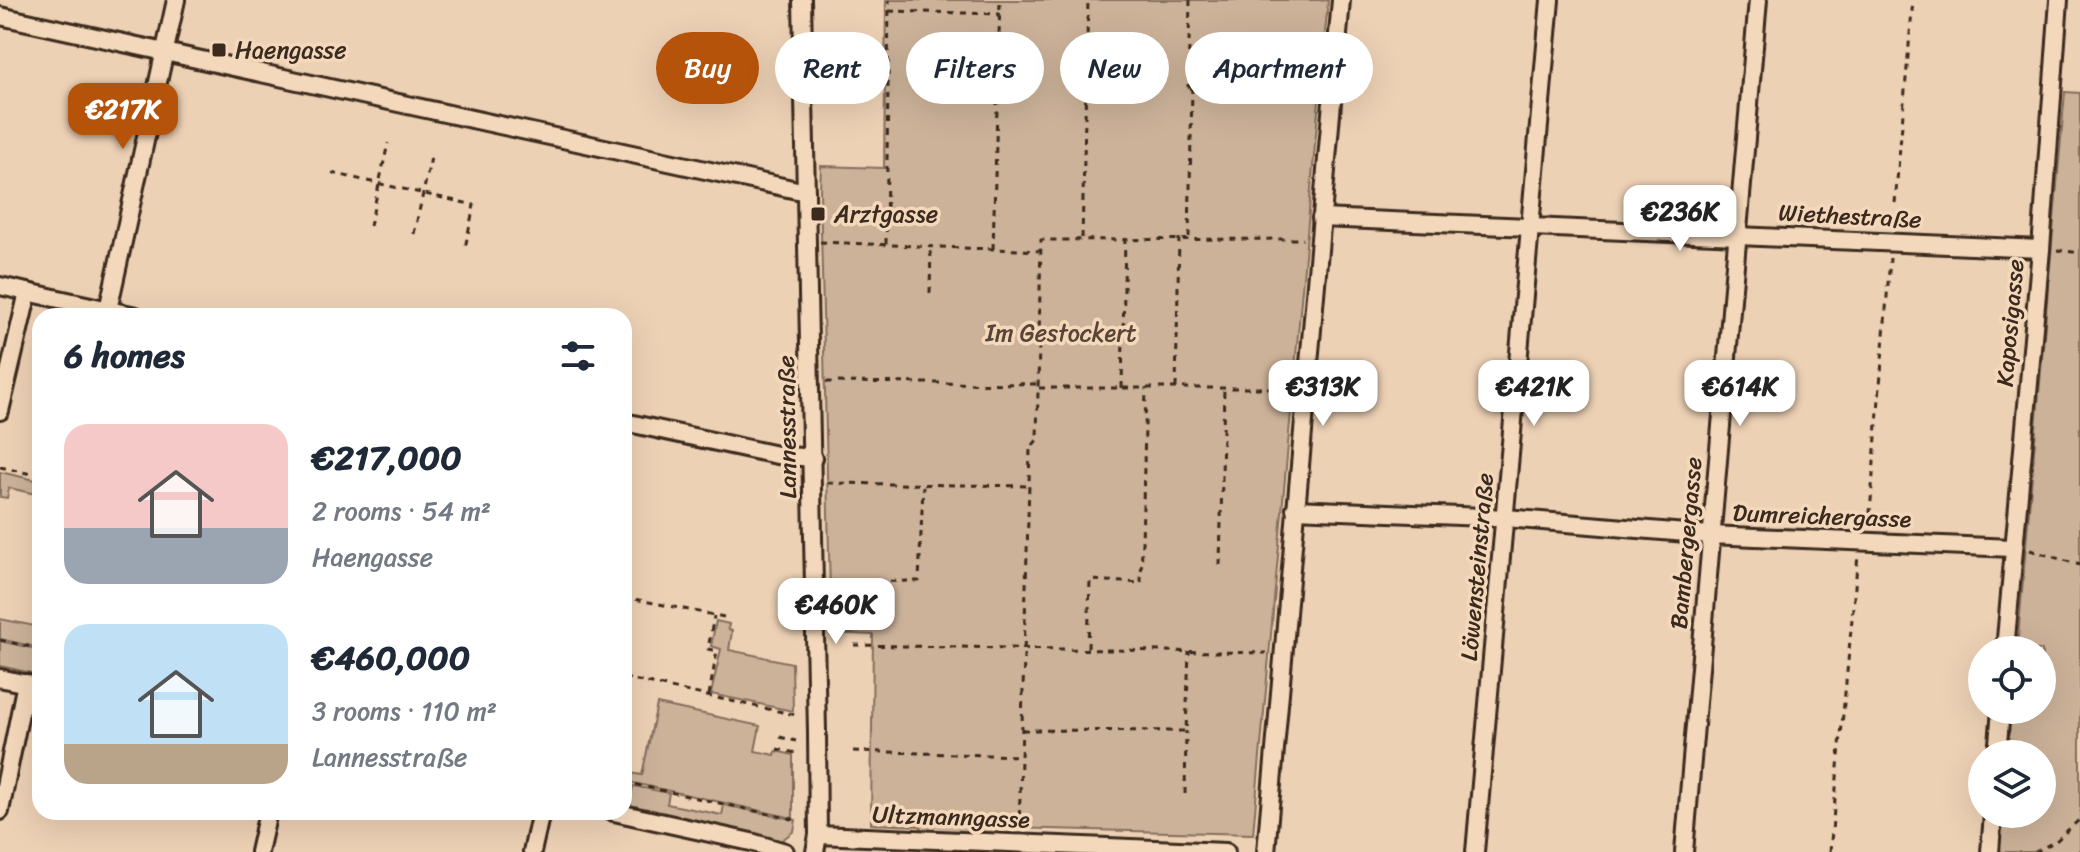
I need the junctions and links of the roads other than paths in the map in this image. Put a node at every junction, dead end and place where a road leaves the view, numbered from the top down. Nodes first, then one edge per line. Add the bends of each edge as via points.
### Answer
1 (176, 0) edge
2 (802, 0) edge
3 (1341, 0) edge
4 (1550, 0) edge
5 (1758, 0) edge
6 (2059, 0) edge
7 (0, 16) edge
8 (165, 52) junction
9 (806, 192) junction
10 (1321, 218) junction
11 (1531, 228) junction
12 (1738, 235) junction
13 (2041, 249) junction
14 (0, 286) edge
15 (28, 292) junction
16 (99, 308) edge
17 (108, 308) edge
18 (0, 411) edge
19 (632, 424) edge
20 (813, 458) junction
21 (1295, 509) junction
22 (1506, 518) junction
23 (1710, 535) junction
24 (2012, 548) junction
25 (2006, 636) edge
26 (0, 678) edge
27 (32, 685) edge
28 (32, 689) edge
29 (0, 811) edge
30 (632, 816) edge
31 (266, 820) edge
32 (539, 820) edge
33 (1992, 828) edge
34 (816, 844) edge
35 (259, 852) edge
36 (532, 852) edge
37 (785, 852) edge
38 (1226, 852) edge
39 (1266, 852) edge
40 (1475, 852) edge
41 (1684, 852) edge
42 (1990, 852) edge

1 - 8 street
2 - 9 street, Lannesstraße
3 - 10 street
4 - 11 street, Löwensteinstraße
5 - 12 street, Bambergergasse
6 - 13 street, Kaposigasse
7 - 8 street
8 - 9 street
8 - 17 street
9 - 20 street, Lannesstraße
10 - 11 street, Wiethestraße
10 - 21 street
11 - 12 street, Wiethestraße
11 - 22 street, Löwensteinstraße
12 - 13 street, Wiethestraße
12 - 23 street, Bambergergasse
13 - 24 street, Kaposigasse
14 - 15 street
15 - 16 street
15 - 18 street
19 - 20 street
20 - 34 street, Lannesstraße
21 - 22 street, Dumreichergasse
21 - 39 street
22 - 23 street, Dumreichergasse
22 - 40 street, Löwensteinstraße
23 - 24 street, Dumreichergasse
23 - 41 street, Bambergergasse
24 - 25 street, Kaposigasse
26 - 27 street
28 - 29 street
30 - 37 street
31 - 35 street
32 - 36 street
33 - 42 street
34 - 38 street, Ultzmanngasse via 1018,843

